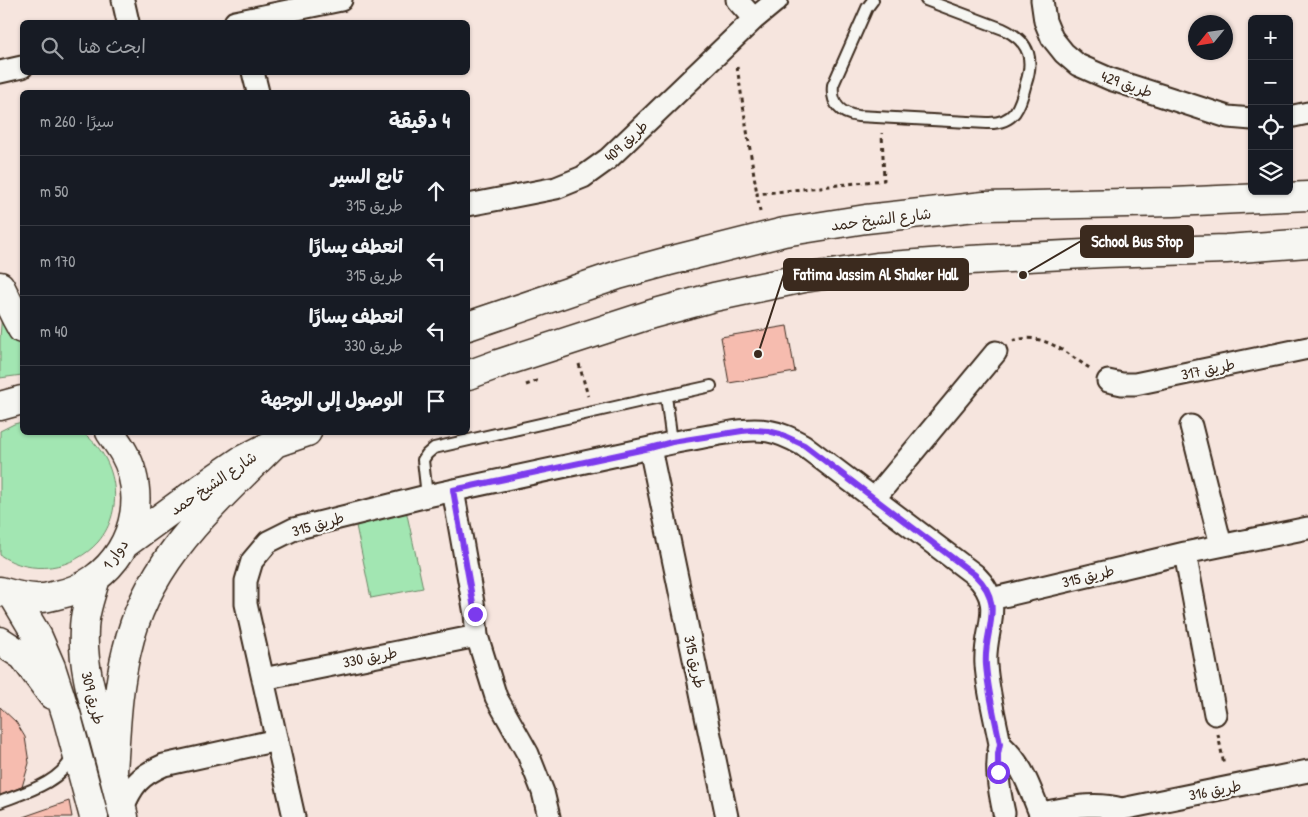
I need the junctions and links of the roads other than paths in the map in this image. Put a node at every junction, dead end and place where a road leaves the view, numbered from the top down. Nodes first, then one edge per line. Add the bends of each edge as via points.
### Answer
1 (123, 0) edge
2 (341, 0) edge
3 (737, 0) edge
4 (777, 0) edge
5 (873, 0) edge
6 (928, 0) edge
7 (1042, 0) edge
8 (944, 3) edge
9 (754, 19) junction
10 (128, 20) edge
11 (249, 20) edge
12 (20, 68) edge
13 (0, 72) edge
14 (254, 75) edge
15 (258, 90) edge
16 (1308, 113) edge
17 (1293, 116) edge
18 (1248, 119) edge
19 (1308, 196) edge
20 (470, 206) edge
21 (1308, 243) edge
22 (0, 286) edge
23 (20, 325) edge
24 (470, 325) edge
25 (1308, 348) edge
26 (996, 352) road end
27 (470, 374) edge
28 (1108, 381) road end
29 (711, 386) dead end
30 (666, 396) junction
31 (20, 401) edge
32 (0, 406) edge
33 (1191, 426) dead end
34 (112, 435) edge
35 (298, 435) edge
36 (672, 442) junction
37 (275, 443) junction
38 (650, 448) junction
39 (453, 490) junction
40 (427, 496) junction
41 (874, 499) junction
42 (1308, 528) edge
43 (125, 544) junction
44 (1221, 545) junction
45 (1185, 552) junction
46 (96, 578) junction
47 (6, 593) edge
48 (991, 600) junction
49 (477, 636) junction
50 (0, 641) edge
51 (263, 679) junction
52 (1215, 714) road end
53 (67, 717) junction
54 (277, 740) junction
55 (1000, 744) junction
56 (76, 750) junction
57 (113, 771) junction
58 (1308, 771) edge
59 (0, 802) edge
60 (123, 813) edge
61 (1117, 813) edge
62 (1041, 814) edge
63 (1001, 816) edge
64 (94, 817) edge
65 (294, 817) edge
66 (548, 817) edge
67 (727, 817) edge

1 - 10 street
2 - 11 street
3 - 9 street
4 - 9 street, طريق 409
5 - 8 lane via 833,85 834,100 843,112 858,116 987,123 1003,121 1020,104 1030,64 1028,52 1014,34
6 - 8 lane
7 - 18 street, طريق 429 via 1052,38 1078,65 1110,79 1228,117
9 - 20 street, طريق 409 via 608,159 583,178 556,188
12 - 13 street
14 - 15 street
16 - 17 street
19 - 24 main road, شارع الشيخ حمد via 984,206 814,227 618,275
21 - 27 main road via 877,267 714,297 652,314
22 - 23 main road
25 - 28 street, طريق 317 via 1135,384
26 - 41 street
29 - 30 lane
30 - 36 lane
30 - 40 lane via 434,448 424,460
31 - 32 main road
33 - 44 street
34 - 43 main road, دوار 1 via 132,472 136,497 134,521
35 - 37 main road, شارع الشيخ حمد
36 - 38 street, طريق 315
36 - 41 street, طريق 315 via 742,431 780,434 804,445
37 - 43 main road, شارع الشيخ حمد via 240,461
37 - 57 main road via 187,534 150,588 136,618 127,650
38 - 39 street, طريق 315
38 - 67 street, طريق 315
39 - 40 street, طريق 315
39 - 49 street
40 - 51 street, طريق 315 via 294,529 268,542 252,562 246,581 246,604
41 - 48 street, طريق 315 via 975,575 988,590
42 - 44 street, طريق 315
43 - 46 main road, دوار 1 via 113,563
44 - 45 street, طريق 315
45 - 48 street, طريق 315
45 - 52 street
46 - 47 main road, دوار 1 via 71,592 42,598
46 - 57 main road, طريق 309 via 87,607 84,660
47 - 53 main road, طريق 309 via 42,644
48 - 55 street via 986,663
49 - 51 street, طريق 330
49 - 66 street via 496,697 528,754 543,792
50 - 53 main road via 23,656
51 - 54 street, طريق 315
53 - 56 main road, طريق 309
54 - 60 street via 164,765 150,771 129,793
54 - 65 street, طريق 315
55 - 62 street via 1021,769
55 - 63 street via 998,781
56 - 59 lane via 64,768 43,785
56 - 64 main road, طريق 309
57 - 60 main road, طريق 309
58 - 61 street, طريق 316
61 - 62 street, طريق 316 via 1101,805 1090,805
62 - 63 street, طريق 316 via 1032,808 1017,806

